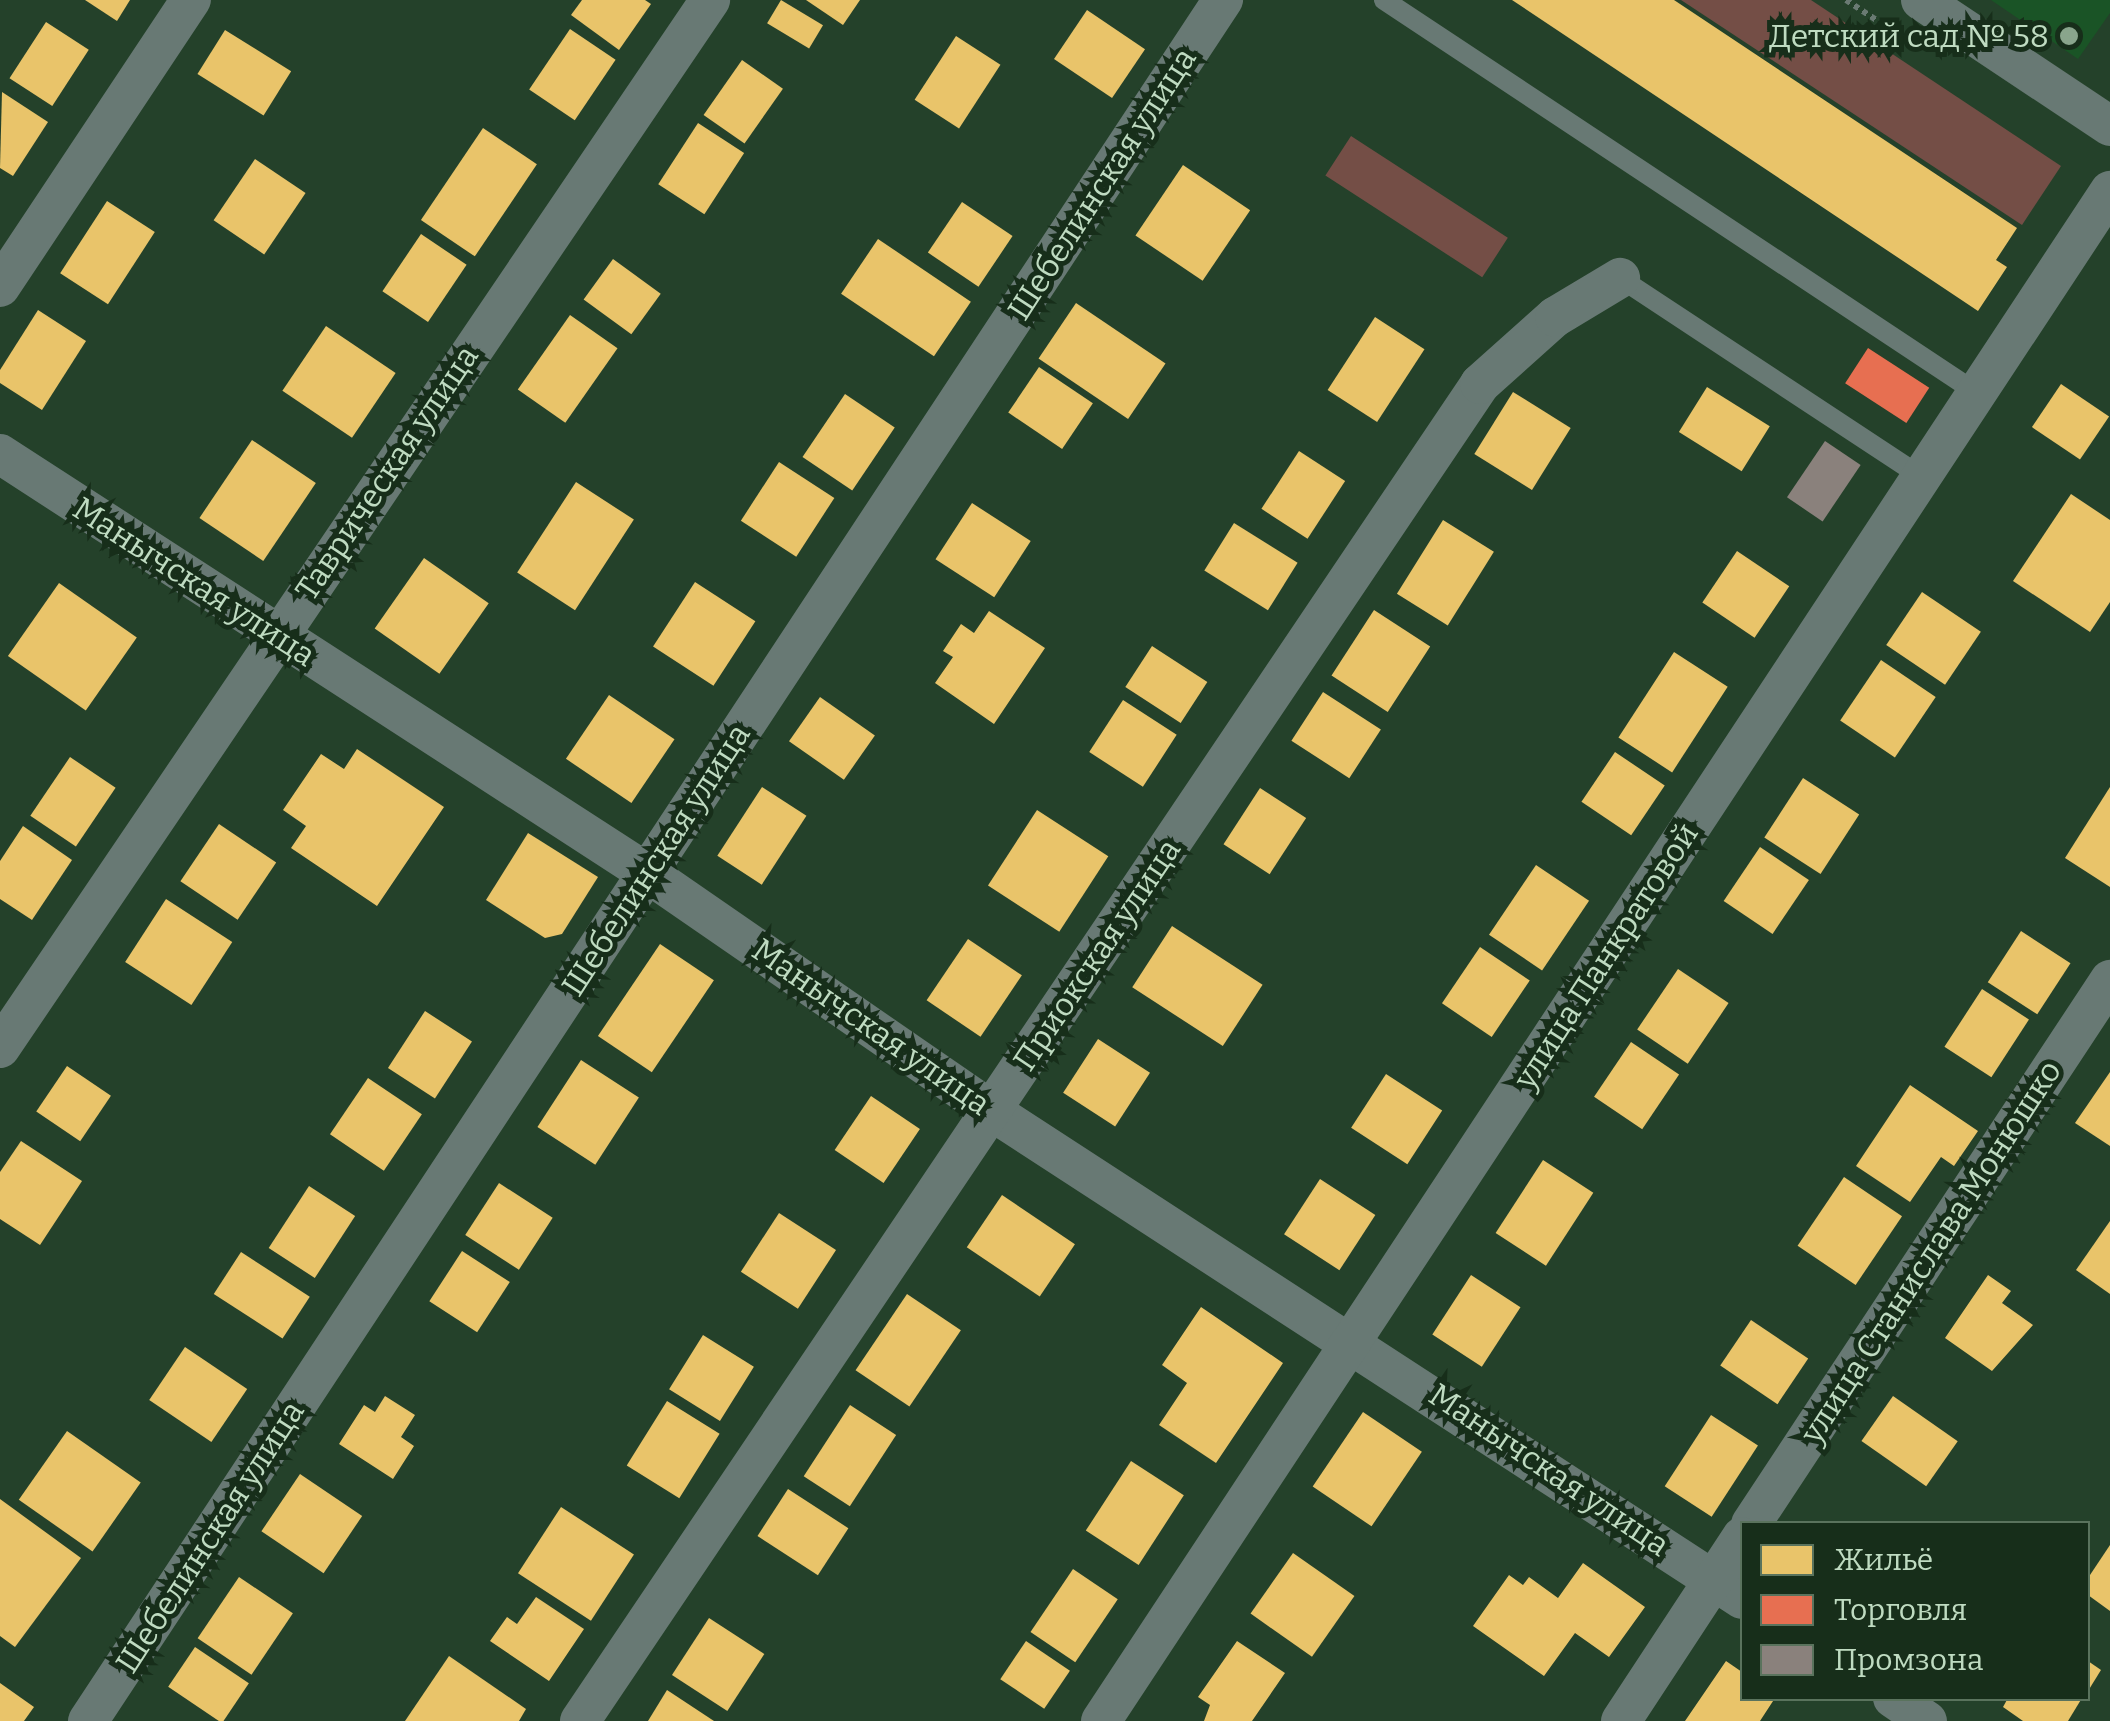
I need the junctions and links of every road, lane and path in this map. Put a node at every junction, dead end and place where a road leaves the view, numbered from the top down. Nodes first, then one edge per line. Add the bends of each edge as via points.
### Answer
1 (190, 0) edge
2 (710, 0) edge
3 (1224, 0) edge
4 (1384, 0) edge
5 (1921, 0) edge
6 (2110, 126) edge
7 (2110, 192) edge
8 (1620, 278) joint
9 (0, 287) edge
10 (1977, 393) junction
11 (0, 454) edge
12 (1922, 477) junction
13 (275, 636) junction
14 (648, 873) junction
15 (2110, 980) edge
16 (0, 1048) edge
17 (990, 1110) junction
18 (1352, 1340) junction
19 (1754, 1521) edge
20 (1740, 1544) edge
21 (1728, 1589) edge
22 (1897, 1701) edge
23 (88, 1721) edge
24 (580, 1721) edge
25 (1101, 1721) edge
26 (1621, 1721) edge
27 (1927, 1721) edge

1 - 9 street
2 - 13 street, Таврическая улица
3 - 14 street, Шебелинская улица
4 - 10 lane
5 - 6 street
7 - 10 street, улица Панкратовой
8 - 12 lane
8 - 17 street, Приокская улица via 1556,317 1480,384
10 - 12 street, улица Панкратовой
11 - 13 street, Манычская улица
12 - 18 street, улица Панкратовой
13 - 14 street, Манычская улица
13 - 16 street, Таврическая улица
14 - 17 street, Манычская улица
14 - 23 street, Шебелинская улица
15 - 19 street, улица Станислава Монюшко
17 - 18 street, Манычская улица
17 - 24 street, Приокская улица
18 - 21 street, Манычская улица
18 - 25 street, улица Панкратовой
20 - 21 street
21 - 26 street
22 - 27 street

